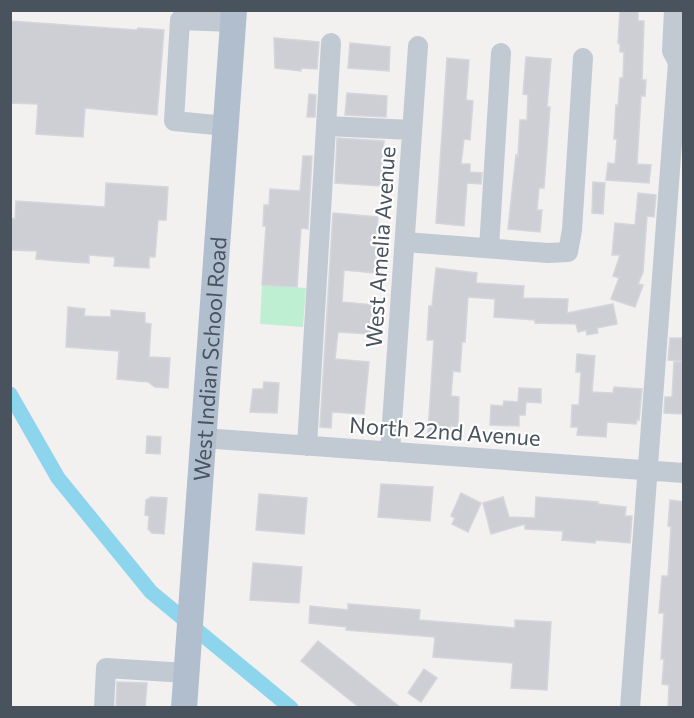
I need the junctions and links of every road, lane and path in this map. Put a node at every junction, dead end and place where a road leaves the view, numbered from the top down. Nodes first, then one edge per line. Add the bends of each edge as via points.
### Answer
1 (674, 10) edge
2 (233, 16) edge
3 (331, 43) dead end
4 (418, 46) dead end
5 (501, 53) dead end
6 (583, 58) dead end
7 (681, 62) edge
8 (226, 126) junction
9 (327, 126) junction
10 (412, 130) junction
11 (405, 242) junction
12 (489, 248) junction
13 (203, 438) junction
14 (307, 446) junction
15 (390, 452) junction
16 (646, 470) junction
17 (684, 473) edge
18 (186, 673) junction
19 (104, 708) edge
20 (184, 708) edge
21 (630, 708) edge

1 - 7 street via 672,51
2 - 8 main road, West Indian School Road
2 - 8 street via 180,20 174,121
3 - 9 street
4 - 10 street, West Amelia Avenue
5 - 12 street
6 - 12 street via 568,252
7 - 16 street
8 - 13 main road, West Indian School Road
9 - 10 street
9 - 14 street
10 - 11 street, West Amelia Avenue
11 - 12 street
11 - 15 street, West Amelia Avenue
13 - 14 street, North 22nd Avenue
13 - 18 main road, West Indian School Road
14 - 15 street, North 22nd Avenue
15 - 16 street, North 22nd Avenue
16 - 17 street, North 22nd Avenue
16 - 21 street
18 - 19 street via 106,669
18 - 20 main road, West Indian School Road

